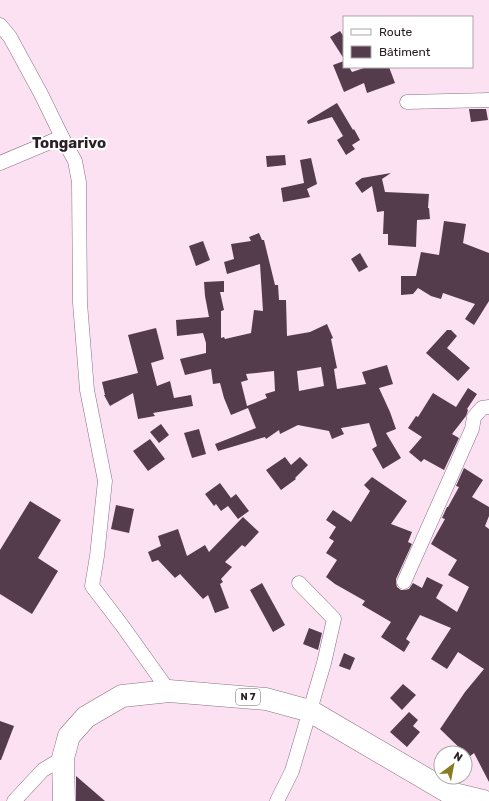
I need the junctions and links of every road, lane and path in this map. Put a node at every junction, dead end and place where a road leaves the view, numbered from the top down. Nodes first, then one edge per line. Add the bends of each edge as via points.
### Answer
1 (0, 25) edge
2 (489, 100) edge
3 (407, 102) dead end
4 (62, 137) junction
5 (0, 163) edge
6 (489, 407) edge
7 (299, 582) dead end
8 (404, 582) dead end
9 (169, 691) junction
10 (310, 711) junction
11 (64, 758) junction
12 (489, 800) edge
13 (14, 801) edge
14 (64, 801) edge
15 (277, 801) edge
16 (484, 801) edge

1 - 4 street via 10,37
2 - 3 street
4 - 5 street
4 - 9 street via 75,161 79,182 80,303 86,382 105,481 92,586
6 - 8 street via 482,408 474,417 472,429
7 - 10 street via 334,619
9 - 10 main road, N 7 via 266,699
9 - 11 main road, N 7 via 122,696 86,717 69,736
10 - 15 street via 292,771
10 - 16 main road, N 7 via 450,793
11 - 13 street via 43,770
11 - 14 main road, N 7
12 - 16 main road, N 7

